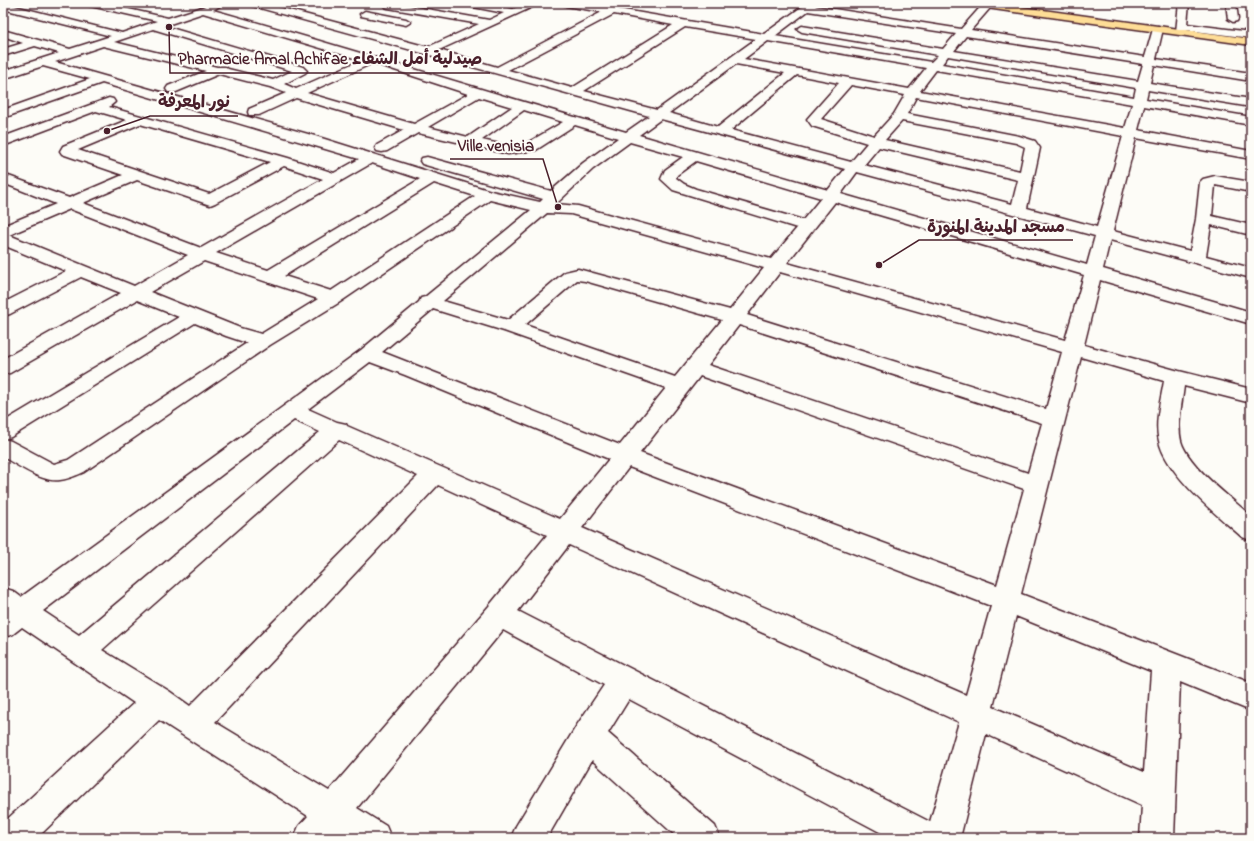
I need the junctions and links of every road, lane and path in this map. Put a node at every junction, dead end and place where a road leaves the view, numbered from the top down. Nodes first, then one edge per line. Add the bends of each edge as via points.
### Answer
1 (8, 3) edge
2 (89, 3) edge
3 (186, 3) edge
4 (224, 3) edge
5 (252, 3) edge
6 (427, 3) edge
7 (468, 3) edge
8 (534, 3) edge
9 (566, 3) edge
10 (1231, 3) edge
11 (390, 4) edge
12 (980, 4) edge
13 (3, 5) edge
14 (810, 5) edge
15 (205, 9) junction
16 (412, 9) junction
17 (1186, 10) edge
18 (612, 11) junction
19 (514, 12) junction
20 (365, 14) junction
21 (169, 21) junction
22 (1245, 21) dead end
23 (490, 23) junction
24 (683, 23) junction
25 (420, 24) dead end
26 (335, 25) junction
27 (783, 25) junction
28 (153, 26) junction
29 (1158, 29) junction
30 (1181, 29) junction
31 (451, 31) dead end
32 (964, 32) junction
33 (4, 34) edge
34 (466, 34) junction
35 (1251, 35) edge
36 (123, 36) junction
37 (764, 37) junction
38 (301, 39) junction
39 (36, 42) junction
40 (1251, 42) edge
41 (103, 43) junction
42 (429, 51) junction
43 (3, 53) edge
44 (70, 53) junction
45 (256, 55) junction
46 (372, 59) junction
47 (733, 60) junction
48 (940, 60) junction
49 (1150, 61) junction
50 (53, 62) junction
51 (220, 70) junction
52 (497, 71) junction
53 (795, 71) junction
54 (3, 74) edge
55 (1251, 77) edge
56 (102, 79) junction
57 (848, 81) junction
58 (18, 82) dead end
59 (274, 84) junction
60 (172, 89) junction
61 (140, 90) junction
62 (574, 92) junction
63 (478, 93) junction
64 (912, 93) junction
65 (1141, 93) junction
66 (296, 94) junction
67 (1251, 103) edge
68 (522, 106) junction
69 (96, 107) junction
70 (254, 112) junction
71 (3, 114) edge
72 (661, 115) junction
73 (900, 116) junction
74 (138, 120) junction
75 (573, 121) junction
76 (1251, 121) edge
77 (417, 129) junction
78 (720, 132) junction
79 (1131, 132) junction
80 (629, 137) junction
81 (471, 141) junction
82 (3, 142) edge
83 (877, 142) junction
84 (397, 152) dead end
85 (377, 153) junction
86 (1251, 155) edge
87 (412, 156) dead end
88 (694, 156) junction
89 (284, 162) junction
90 (854, 167) junction
91 (135, 175) junction
92 (1026, 177) junction
93 (3, 178) edge
94 (335, 178) junction
95 (432, 178) junction
96 (1251, 187) edge
97 (487, 195) junction
98 (831, 196) junction
99 (549, 203) junction
100 (70, 204) junction
101 (1018, 211) junction
102 (1204, 219) junction
103 (807, 226) junction
104 (1251, 230) edge
105 (3, 232) edge
106 (1104, 233) junction
107 (3, 239) edge
108 (24, 248) junction
109 (204, 255) junction
110 (3, 258) edge
111 (1197, 258) junction
112 (775, 266) junction
113 (80, 270) junction
114 (1094, 272) junction
115 (1251, 273) edge
116 (269, 276) junction
117 (136, 292) junction
118 (333, 298) junction
119 (428, 302) junction
120 (3, 310) edge
121 (194, 316) junction
122 (734, 318) junction
123 (1251, 318) edge
124 (511, 327) junction
125 (263, 340) junction
126 (1074, 349) junction
127 (368, 354) junction
128 (695, 367) junction
129 (3, 368) edge
130 (1175, 377) junction
131 (680, 386) junction
132 (1251, 396) edge
133 (292, 410) junction
134 (1055, 419) junction
135 (338, 429) junction
136 (3, 432) edge
137 (3, 447) edge
138 (625, 456) junction
139 (435, 473) junction
140 (1037, 485) junction
141 (1251, 530) edge
142 (565, 531) junction
143 (1006, 600) junction
144 (9, 612) edge
145 (499, 614) junction
146 (80, 651) junction
147 (1166, 663) junction
148 (624, 682) junction
149 (1251, 697) edge
150 (158, 702) junction
151 (976, 714) junction
152 (192, 725) junction
153 (588, 736) junction
154 (1160, 796) junction
155 (332, 813) junction
156 (12, 838) edge
157 (311, 838) edge
158 (374, 838) edge
159 (528, 838) edge
160 (703, 838) edge
161 (926, 838) edge
162 (943, 838) edge
163 (1158, 838) edge

1 - 13 street
2 - 21 street
3 - 15 street
4 - 15 street
5 - 26 street
6 - 16 street
7 - 19 street
8 - 19 street
9 - 18 street
10 - 22 street via 1229,19
11 - 16 street
11 - 20 street
12 - 29 main road
12 - 32 street
13 - 36 street
14 - 27 street
14 - 32 street
15 - 21 street
15 - 38 street
16 - 23 street
17 - 30 street
18 - 24 street
18 - 52 street
19 - 23 street
20 - 25 street
20 - 26 street
21 - 28 street
23 - 34 street
24 - 37 street
24 - 62 street
26 - 42 street
27 - 37 street
27 - 48 street
28 - 36 street
28 - 45 street
29 - 30 main road
29 - 49 street
30 - 35 street
30 - 40 main road
31 - 34 street
32 - 48 street
32 - 49 street
33 - 39 street
34 - 42 street
36 - 41 street
37 - 47 street
37 - 48 street
38 - 45 street
38 - 46 street
39 - 43 street
39 - 44 street
41 - 44 street
41 - 51 street
42 - 52 street
44 - 50 street
45 - 51 street
45 - 59 street via 299,69 301,72
46 - 63 street
46 - 66 street
47 - 53 street
47 - 72 street
48 - 64 street
48 - 65 street
48 - 65 street
49 - 55 street
49 - 65 street
50 - 54 street
50 - 56 street
50 - 58 street
50 - 60 street
51 - 59 street
51 - 60 street
52 - 62 street
53 - 57 street
53 - 78 street
56 - 61 street
56 - 71 street
57 - 64 street
57 - 83 street via 815,121 826,127
59 - 66 street
60 - 70 street
61 - 69 street
61 - 85 street
62 - 72 street
63 - 68 street
63 - 77 street
64 - 73 street
64 - 79 street
65 - 67 street
65 - 76 street
65 - 79 street
66 - 70 street
66 - 77 street
68 - 75 street
68 - 81 street
69 - 74 street
69 - 82 street
70 - 85 street
72 - 78 street
72 - 80 street
73 - 83 street
73 - 92 street via 1026,142 1034,148
74 - 89 street
74 - 91 street via 66,151
75 - 80 street
75 - 81 street via 524,149 508,150
77 - 81 street
77 - 85 street
78 - 90 street
79 - 86 street
79 - 106 street
80 - 88 street
80 - 99 street via 578,173
83 - 90 street
83 - 92 street
84 - 85 street
85 - 94 street
85 - 95 street
87 - 99 street
88 - 98 street
88 - 103 street via 670,173 668,179 672,183 691,192
89 - 91 street via 210,200
89 - 94 street
90 - 98 street
90 - 101 street
91 - 100 street
92 - 101 street
93 - 100 street
94 - 109 street
95 - 97 street
95 - 116 street
96 - 102 street via 1215,180 1208,182
97 - 99 street
97 - 118 street
98 - 103 street
98 - 114 street
99 - 112 street
99 - 119 street
100 - 105 street
100 - 109 street
101 - 106 street
102 - 104 street
102 - 111 street
103 - 112 street
106 - 111 street
106 - 114 street
107 - 108 street
108 - 110 street
108 - 113 street
109 - 116 street
109 - 117 street
111 - 115 street
112 - 122 street
112 - 126 street
113 - 117 street
113 - 120 street
114 - 123 street
114 - 126 street
116 - 118 street
117 - 121 street
117 - 129 street
118 - 125 street
119 - 124 street
119 - 127 street
121 - 125 street via 233,332
121 - 136 street
122 - 124 street via 578,274 571,276
122 - 128 street
122 - 134 street
124 - 131 street
125 - 137 street via 76,466 60,472 51,472
126 - 130 street
126 - 134 street
127 - 133 street
127 - 138 street
128 - 131 street
128 - 140 street
130 - 132 street
130 - 141 street via 1169,420 1170,442 1176,457
131 - 138 street
133 - 135 street
133 - 144 street
134 - 140 street
135 - 139 street
135 - 146 street
138 - 142 street
138 - 143 street
139 - 142 street
139 - 152 street
140 - 143 street
142 - 145 street
142 - 151 street
143 - 147 street
143 - 151 street
144 - 146 street
145 - 148 street
145 - 155 street
146 - 150 street
147 - 149 street
147 - 154 street
148 - 153 street
148 - 161 street
150 - 152 street
150 - 156 street
151 - 154 street
151 - 162 street
152 - 155 street
153 - 159 street
153 - 160 street
154 - 163 street
155 - 157 street
155 - 158 street

